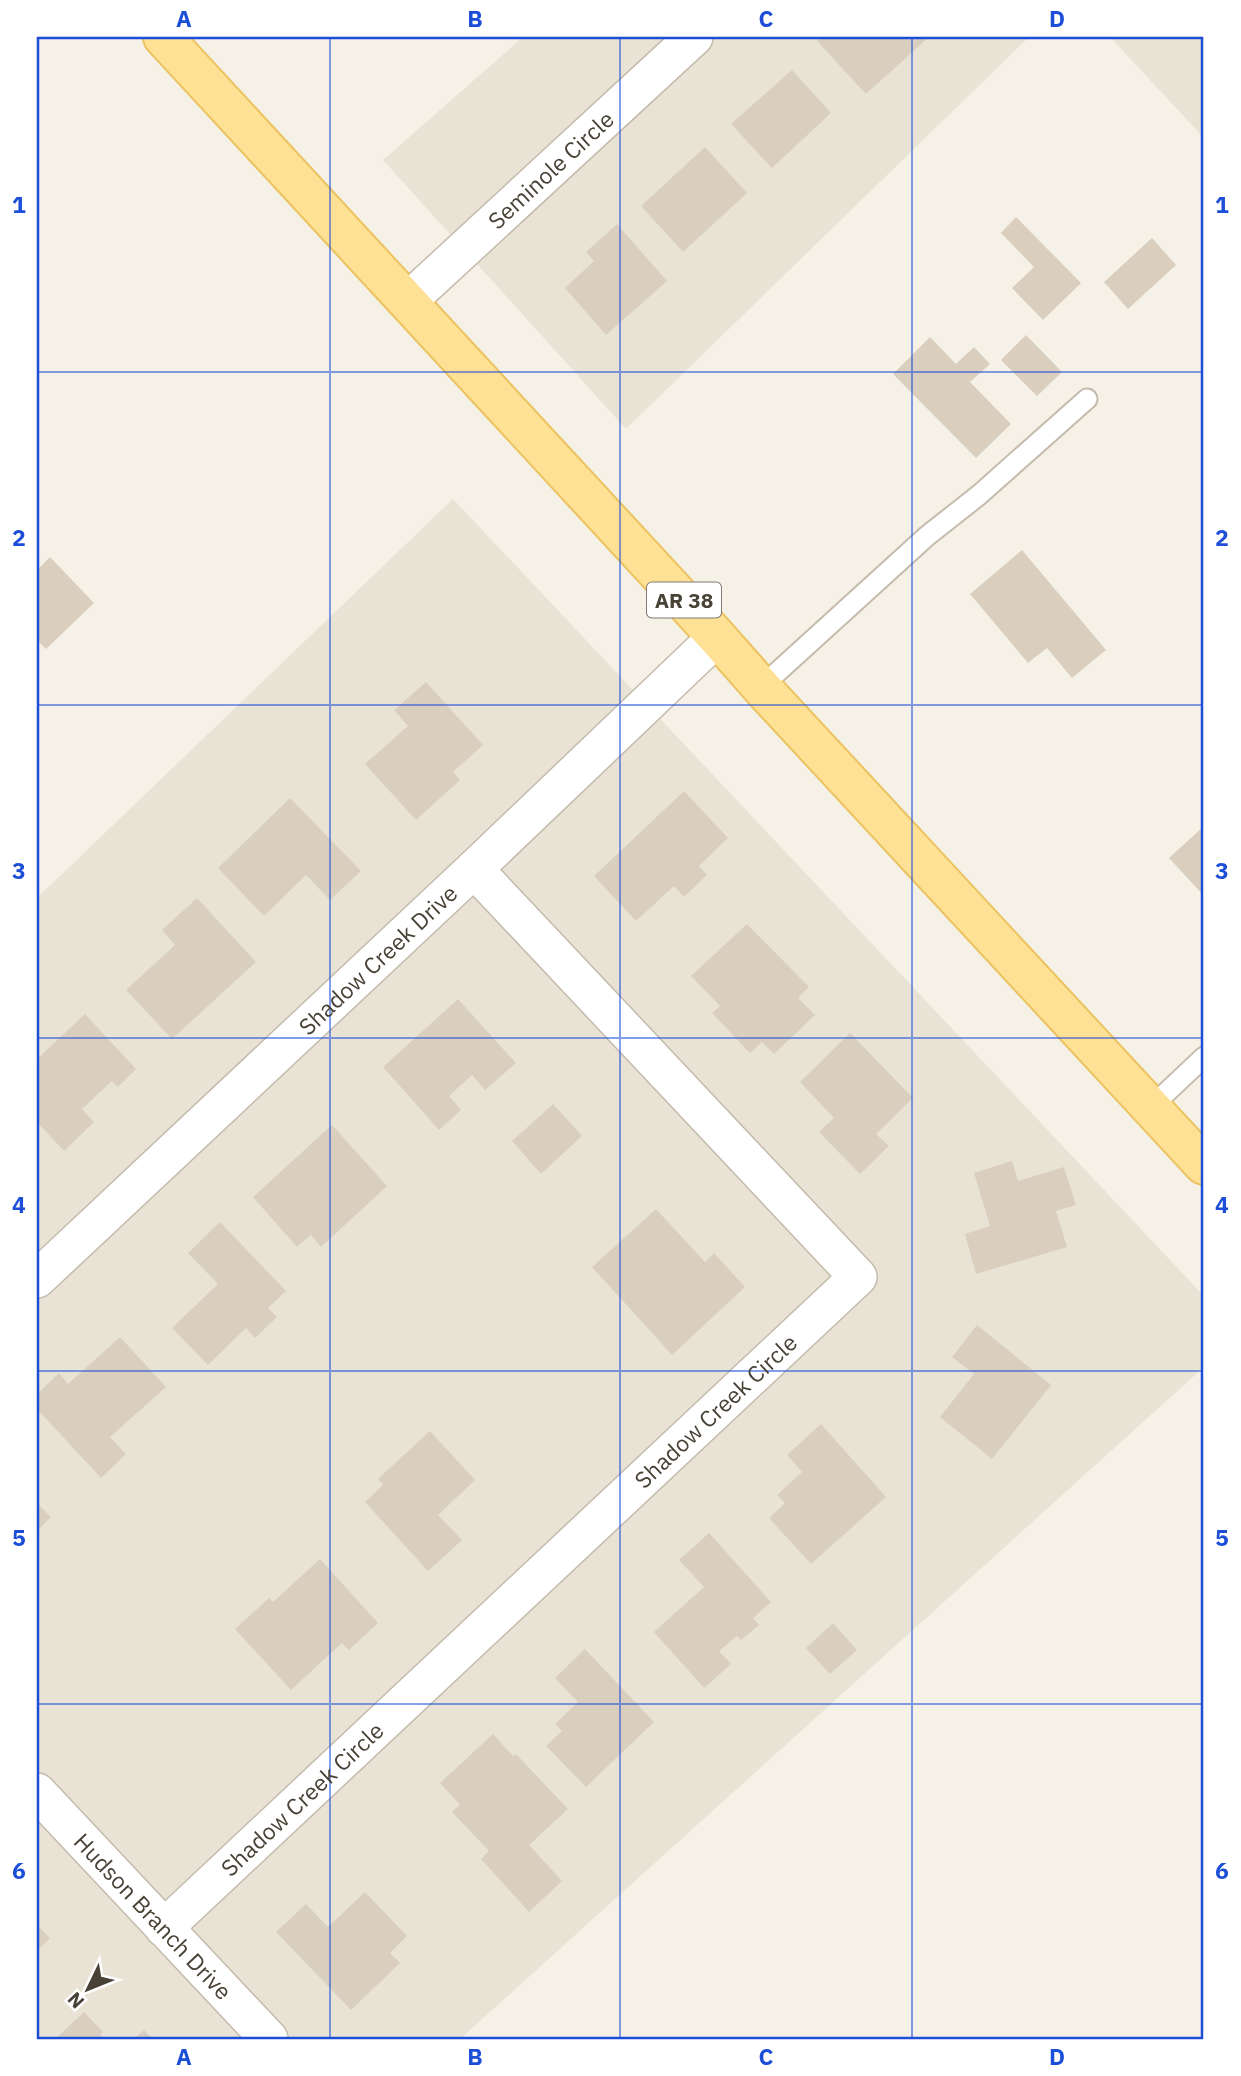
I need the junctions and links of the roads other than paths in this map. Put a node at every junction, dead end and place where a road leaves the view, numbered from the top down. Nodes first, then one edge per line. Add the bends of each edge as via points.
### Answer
1 (163, 37) edge
2 (694, 37) edge
3 (408, 301) junction
4 (1087, 399) dead end
5 (717, 637) junction
6 (761, 687) junction
7 (474, 869) junction
8 (1204, 1057) edge
9 (1151, 1107) junction
10 (1204, 1165) edge
11 (37, 1279) edge
12 (37, 1792) edge
13 (164, 1928) junction
14 (269, 2039) edge

1 - 3 main road, AR 38
2 - 3 street, Seminole Circle
3 - 5 main road, AR 38
4 - 6 lane
5 - 6 main road, AR 38
5 - 7 street, Shadow Creek Drive
6 - 9 main road, AR 38
7 - 11 street, Shadow Creek Drive
7 - 13 street, Shadow Creek Circle via 858,1277
8 - 9 lane
9 - 10 main road, AR 38
12 - 13 street, Hudson Branch Drive
13 - 14 street, Hudson Branch Drive

